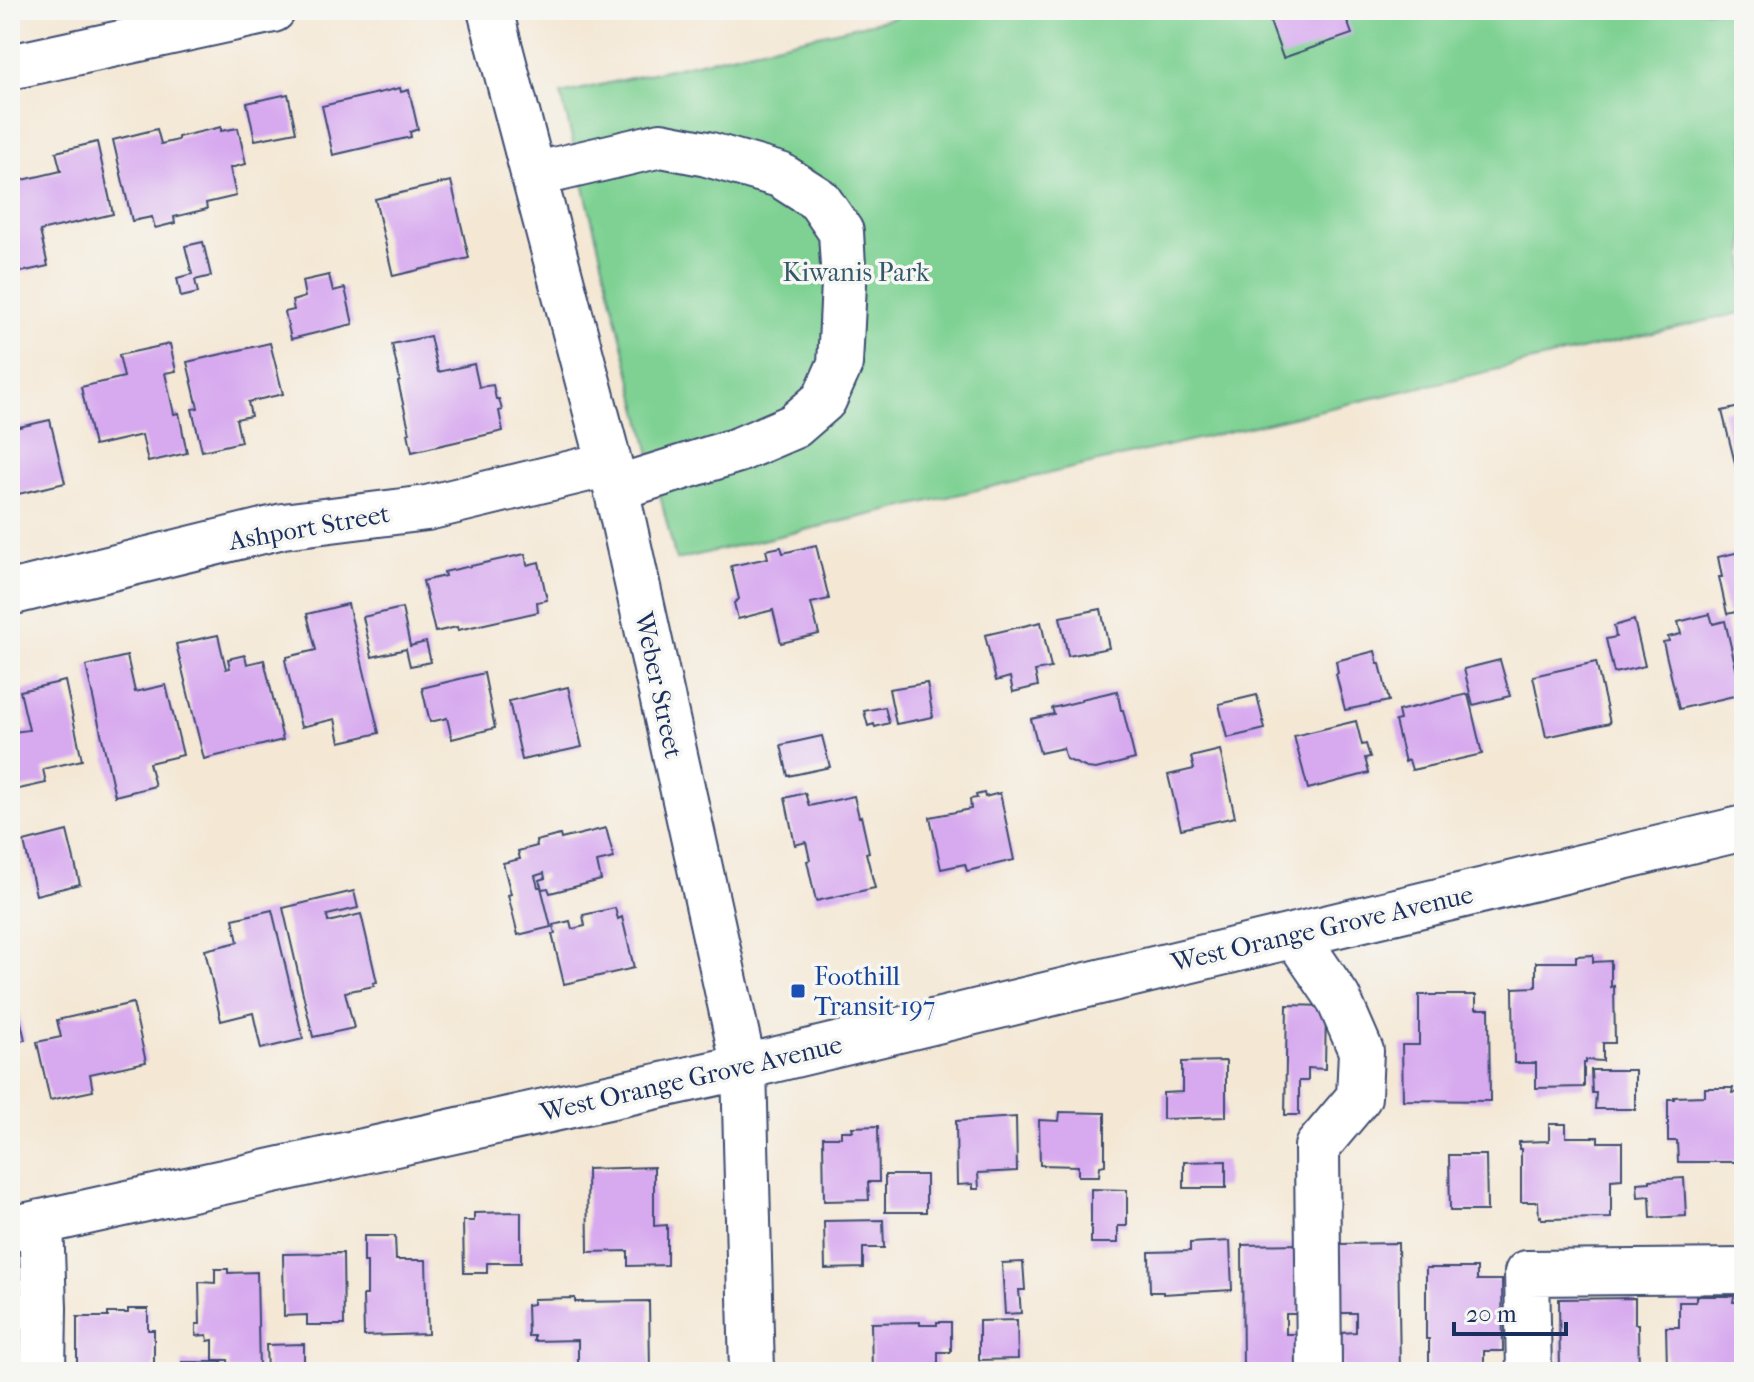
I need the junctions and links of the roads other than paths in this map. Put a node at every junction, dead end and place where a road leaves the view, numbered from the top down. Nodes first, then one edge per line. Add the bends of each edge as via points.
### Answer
1 (273, 10) edge
2 (490, 10) edge
3 (10, 67) edge
4 (533, 175) junction
5 (612, 476) junction
6 (10, 593) edge
7 (1744, 828) edge
8 (1295, 935) junction
9 (744, 1067) junction
10 (25, 1225) edge
11 (1744, 1271) edge
12 (43, 1372) edge
13 (752, 1372) edge
14 (1319, 1372) edge
15 (1529, 1372) edge

1 - 3 street
2 - 4 street, Weber Street
4 - 5 street, Weber Street
4 - 5 street, Ashport Street via 661,145 780,175 819,200 841,232 840,364 824,400 794,426 752,444
5 - 6 street, Ashport Street via 283,526
5 - 9 street, Weber Street
7 - 8 street, West Orange Grove Avenue
8 - 9 street, West Orange Grove Avenue
8 - 14 street via 1338,998 1361,1051 1359,1097 1317,1147
9 - 10 street, West Orange Grove Avenue
9 - 13 street, Weber Street
10 - 12 street via 44,1308
11 - 15 street via 1527,1273

